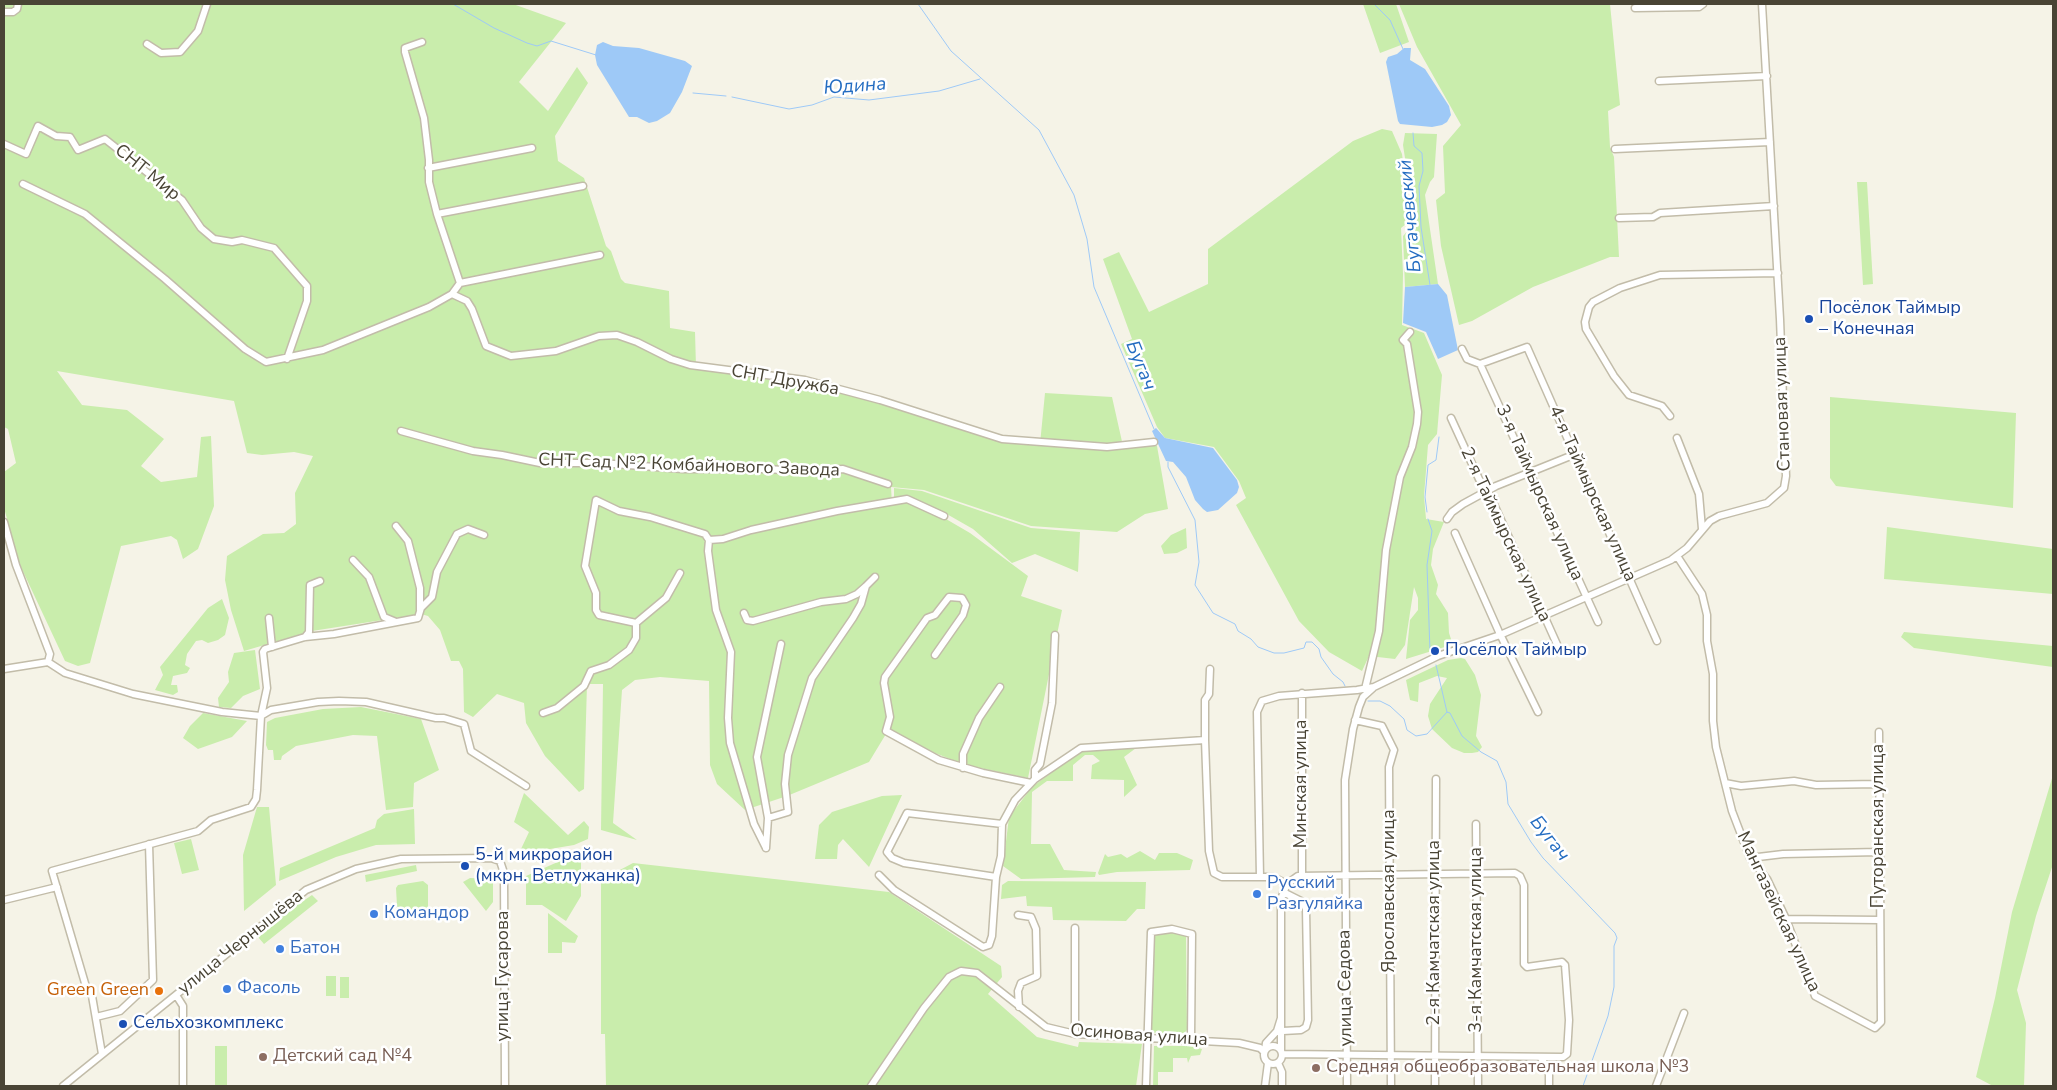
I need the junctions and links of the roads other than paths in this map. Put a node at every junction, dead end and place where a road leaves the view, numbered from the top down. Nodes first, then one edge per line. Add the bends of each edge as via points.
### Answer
1 (18, 4) edge
2 (207, 4) edge
3 (1703, 4) edge
4 (1762, 4) edge
5 (1635, 8) dead end
6 (4, 12) edge
7 (422, 42) dead end
8 (147, 44) dead end
9 (1767, 76) junction
10 (1659, 80) dead end
11 (1770, 142) junction
12 (4, 144) edge
13 (532, 148) dead end
14 (1615, 149) dead end
15 (428, 168) junction
16 (23, 184) dead end
17 (583, 186) dead end
18 (1774, 206) junction
19 (437, 214) junction
20 (1618, 218) dead end
21 (600, 255) dead end
22 (1778, 274) junction
23 (460, 283) junction
24 (452, 294) junction
25 (1410, 332) dead end
26 (1462, 349) dead end
27 (287, 358) junction
28 (1480, 364) junction
29 (1670, 416) dead end
30 (1451, 418) dead end
31 (401, 432) dead end
32 (1678, 438) dead end
33 (1154, 442) dead end
34 (1573, 455) junction
35 (1531, 474) junction
36 (888, 484) dead end
37 (1488, 492) junction
38 (944, 516) dead end
39 (1447, 519) dead end
40 (4, 522) edge
41 (396, 526) dead end
42 (1702, 529) junction
43 (1456, 533) dead end
44 (484, 535) dead end
45 (709, 540) junction
46 (1677, 556) junction
47 (353, 560) dead end
48 (680, 573) dead end
49 (875, 578) dead end
50 (1629, 578) junction
51 (320, 581) dead end
52 (866, 586) junction
53 (1586, 597) junction
54 (421, 608) junction
55 (744, 613) dead end
56 (1543, 616) junction
57 (268, 618) dead end
58 (397, 622) junction
59 (1598, 622) dead end
60 (636, 623) junction
61 (1055, 635) dead end
62 (1500, 635) junction
63 (305, 637) junction
64 (1657, 641) dead end
65 (781, 644) dead end
66 (272, 647) junction
67 (1560, 651) dead end
68 (935, 655) dead end
69 (48, 662) junction
70 (1210, 668) dead end
71 (4, 669) edge
72 (1000, 687) dead end
73 (1374, 687) junction
74 (1366, 689) junction
75 (1357, 690) junction
76 (1302, 693) junction
77 (1364, 697) junction
78 (1538, 712) dead end
79 (543, 714) dead end
80 (261, 716) junction
81 (1356, 720) junction
82 (1879, 732) dead end
83 (1205, 740) junction
84 (963, 768) junction
85 (1436, 779) dead end
86 (1033, 781) junction
87 (1725, 782) junction
88 (1878, 784) junction
89 (526, 786) dead end
90 (768, 818) junction
91 (1002, 824) junction
92 (1476, 824) dead end
93 (150, 844) junction
94 (1879, 852) junction
95 (1750, 858) junction
96 (502, 866) joint
97 (1477, 874) junction
98 (880, 875) dead end
99 (1302, 876) junction
100 (1345, 876) junction
101 (1390, 876) junction
102 (1435, 876) junction
103 (996, 877) junction
104 (1260, 877) junction
105 (1287, 884) junction
106 (57, 887) junction
107 (1284, 892) junction
108 (4, 900) edge
109 (1018, 915) dead end
110 (1786, 919) junction
111 (1879, 920) junction
112 (1074, 928) dead end
113 (176, 995) junction
114 (1019, 1007) junction
115 (1282, 1012) junction
116 (1684, 1014) dead end
117 (96, 1017) junction
118 (1881, 1022) joint
119 (1283, 1031) junction
120 (1075, 1034) junction
121 (1148, 1037) junction
122 (1191, 1039) junction
123 (1265, 1051) junction
124 (1282, 1052) junction
125 (102, 1054) junction
126 (1434, 1055) junction
127 (1478, 1055) junction
128 (1347, 1056) junction
129 (1390, 1056) junction
130 (1541, 1058) junction
131 (1268, 1062) junction
132 (1278, 1062) junction
133 (63, 1086) edge
134 (183, 1086) edge
135 (504, 1086) edge
136 (871, 1086) edge
137 (1146, 1086) edge
138 (1265, 1086) edge
139 (1282, 1086) edge
140 (1347, 1086) edge
141 (1391, 1086) edge
142 (1435, 1086) edge
143 (1478, 1086) edge
144 (1549, 1086) edge
145 (1656, 1086) edge

1 - 6 street via 13,12
2 - 8 street via 198,31 180,52 161,53
3 - 5 street via 1699,7
4 - 9 street, Становая улица
7 - 15 street via 405,48 405,52 424,118
9 - 10 street
9 - 11 street, Становая улица
11 - 14 street
11 - 18 street, Становая улица
12 - 27 street, СНТ Мир via 26,154 38,126 56,136 70,137 78,150 105,139 182,200 201,228 214,239 242,240 274,248 306,286 307,301
13 - 15 street
15 - 19 street
16 - 27 street via 85,214 245,350 266,362
17 - 19 street
18 - 20 street
18 - 22 street, Становая улица
19 - 23 street
21 - 23 street
22 - 29 street via 1660,275 1606,294 1589,306 1586,329 1614,376 1629,395 1662,406
22 - 42 street, Становая улица via 1785,483 1767,503 1719,516
23 - 24 street
24 - 27 street via 429,307 339,344
24 - 33 street, СНТ Дружба via 467,302 472,309 486,346 511,356 556,351 599,336 616,335 690,365 805,380 1002,439 1107,446
25 - 74 street via 1403,340 1407,344 1417,424 1400,477 1386,550 1379,631
26 - 28 street via 1467,359
28 - 34 street, 4-я Таймырская улица via 1527,347
28 - 35 street, 3-я Таймырская улица
30 - 37 street, 2-я Таймырская улица
31 - 36 street, СНТ Сад №2 Комбайнового Завода via 473,451 540,463 600,462 683,469 843,469
32 - 42 street via 1699,494
34 - 35 street
34 - 50 street, 4-я Таймырская улица
35 - 37 street
35 - 53 street, 3-я Таймырская улица
37 - 39 street via 1463,504
37 - 56 street, 2-я Таймырская улица
38 - 45 street via 907,499 837,510
40 - 69 street via 16,565 50,654
41 - 54 street via 408,542 420,588
42 - 46 street, Становая улица
43 - 62 street
44 - 54 street via 468,529 457,534 437,572 432,597
45 - 60 street, СНТ Сад №2 Комбайнового Завода via 706,534 619,511 596,500 585,566 596,593 596,610 599,615
45 - 90 street via 716,610 730,652 730,743 754,824 766,848
46 - 50 street, Становая улица
46 - 87 street, Мангазейская улица via 1702,594 1707,615 1707,641 1713,674 1712,721
47 - 58 street via 369,577 384,617
48 - 60 street via 666,598
49 - 52 street
50 - 53 street, Становая улица
50 - 64 street, 4-я Таймырская улица
51 - 63 street via 310,586 309,632
52 - 55 street via 846,599 822,602 753,621 747,620
52 - 90 street via 861,604 822,662 805,696 788,755 785,784 788,812
53 - 56 street, Становая улица
53 - 59 street, 3-я Таймырская улица
54 - 58 street via 418,618
56 - 62 street, Становая улица
56 - 67 street, 2-я Таймырская улица
57 - 66 street
58 - 63 street
60 - 79 street via 636,638 629,650 609,665 591,670 584,686 557,708
61 - 86 street via 1052,703 1040,764
62 - 73 street, Становая улица via 1438,656
62 - 78 street
63 - 66 street
65 - 90 street via 757,757
66 - 80 street via 265,649 263,657 267,688
68 - 84 street via 963,616 966,605 962,598 949,598 935,615 927,618 886,676 884,683 890,717 886,731 939,760
69 - 71 street
69 - 80 street via 65,673 152,700
70 - 83 street via 1209,694 1205,700
72 - 84 street via 980,718 963,754
73 - 74 street, Становая улица
73 - 77 street, улица Седова
74 - 75 street, Становая улица
75 - 76 street, Становая улица
75 - 77 street
76 - 99 street, Минская улица
76 - 104 street, Становая улица via 1267,698 1257,712
77 - 81 street, улица Седова
80 - 89 street via 271,710 339,701 366,702 444,718 464,724 471,751
80 - 93 street via 254,804 211,820 198,831
81 - 100 street, улица Седова via 1346,780
81 - 101 street, Ярославская улица via 1382,726 1394,750 1389,767
82 - 88 street, Путоранская улица
83 - 86 street via 1081,748
83 - 104 street via 1209,851 1214,874
84 - 86 street
85 - 102 street, 2-я Камчатская улица
86 - 91 street via 1015,800
87 - 88 street via 1740,786 1794,781 1816,785
87 - 95 street, Мангазейская улица
88 - 94 street, Путоранская улица
91 - 103 street via 1001,856
91 - 103 street via 907,813 888,855 922,867
92 - 97 street, 3-я Камчатская улица
93 - 106 street via 52,871
93 - 117 street via 152,980 120,1011
94 - 95 street
94 - 111 street, Путоранская улица
95 - 110 street, Мангазейская улица via 1767,879
96 - 113 street, улица Чернышёва via 491,858 401,859 327,879 285,904
96 - 135 street, улица Гусарова
97 - 102 street
97 - 127 street, 3-я Камчатская улица
97 - 130 street via 1515,873 1522,879 1524,964 1527,967 1562,962 1565,965 1569,1020 1567,1054
98 - 103 street via 894,890 983,947 989,945 992,936
99 - 100 street
99 - 105 street via 1292,878
100 - 101 street
100 - 128 street, улица Седова
101 - 102 street
101 - 129 street, Ярославская улица
102 - 126 street, 2-я Камчатская улица
104 - 105 street via 1273,877
105 - 107 street
106 - 108 street
106 - 117 street
107 - 115 street via 1281,899
107 - 119 street via 1303,902 1306,909 1308,1020 1301,1030
109 - 114 street via 1031,917 1036,929 1037,976 1021,983
110 - 111 street, Путоранская улица
110 - 118 street, Мангазейская улица via 1815,996 1875,1028
111 - 118 street, Путоранская улица
112 - 120 street
113 - 125 street, улица Чернышёва
113 - 134 street via 183,1006
114 - 120 street, Осиновая улица via 1046,1027
114 - 136 street, Осиновая улица via 977,973 961,971 949,977
115 - 119 street
115 - 123 street via 1277,1031 1266,1043
116 - 145 street
117 - 125 street
119 - 124 street
120 - 121 street, Осиновая улица
121 - 122 street, Осиновая улица
121 - 122 street via 1151,932 1172,929 1192,934
121 - 137 street
122 - 123 street, Осиновая улица via 1239,1043
123 - 124 street via 1273,1046
123 - 131 street
124 - 128 street
124 - 132 street
125 - 133 street, улица Чернышёва
126 - 127 street
126 - 129 street
126 - 142 street, 2-я Камчатская улица
127 - 130 street
127 - 143 street, 3-я Камчатская улица
128 - 129 street
128 - 140 street, улица Седова
129 - 141 street, Ярославская улица
130 - 144 street via 1548,1070
131 - 132 street
131 - 138 street
132 - 139 street

